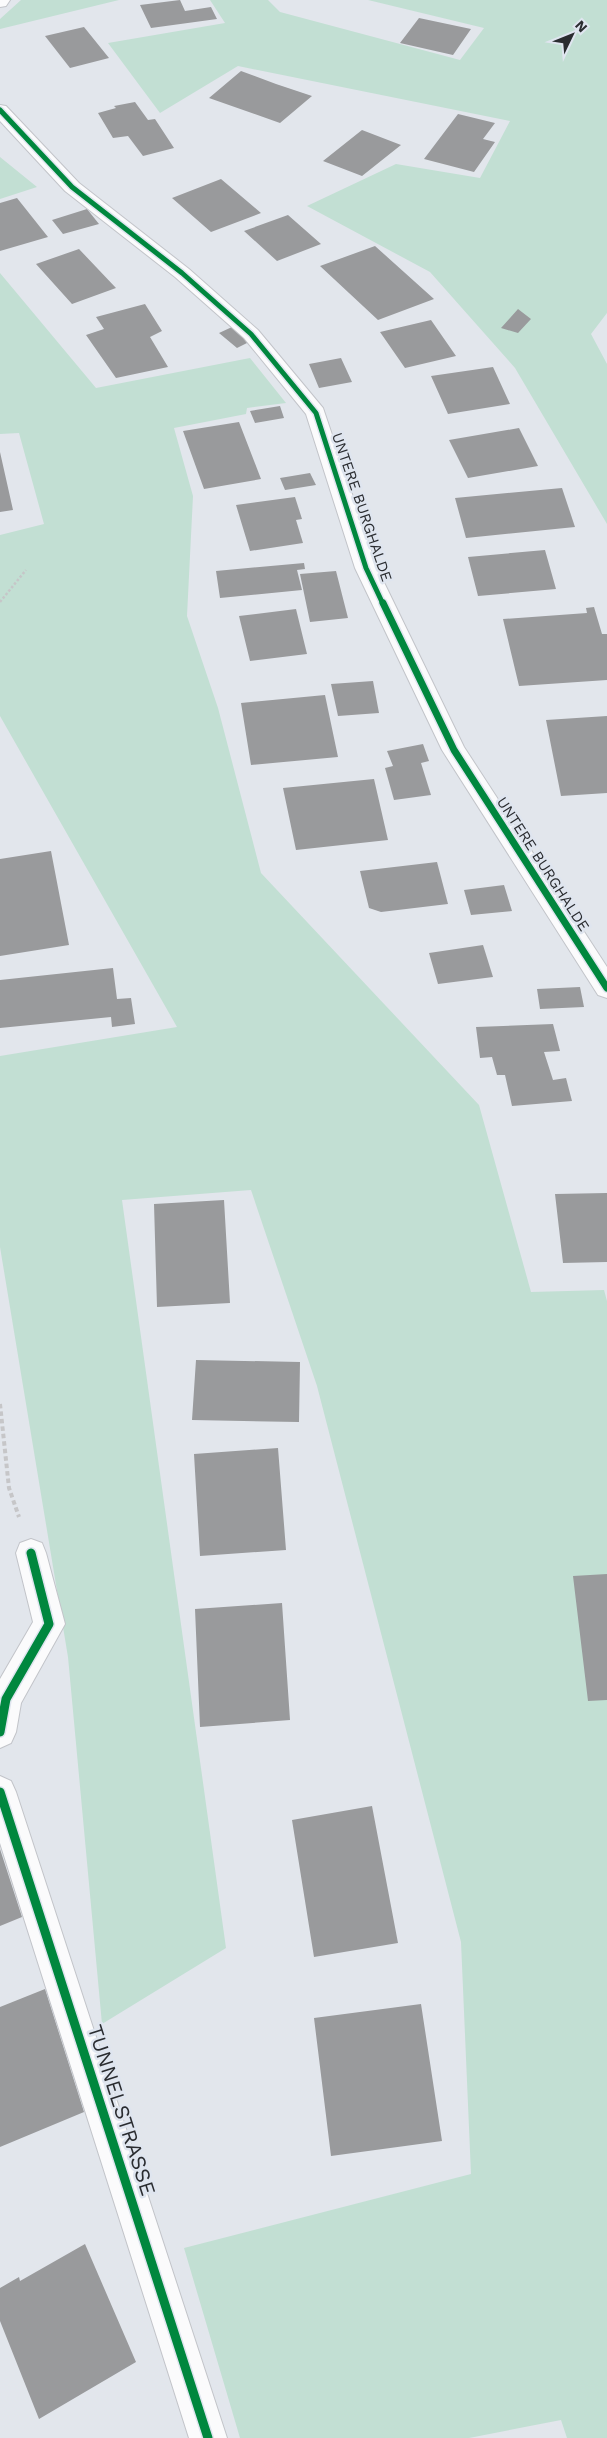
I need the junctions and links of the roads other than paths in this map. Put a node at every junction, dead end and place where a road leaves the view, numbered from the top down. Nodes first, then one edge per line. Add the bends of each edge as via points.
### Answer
1 (0, 110) edge
2 (607, 988) edge
3 (31, 1553) road end
4 (3, 1699) edge
5 (0, 1732) edge
6 (0, 1792) edge
7 (208, 2438) edge

1 - 2 street, UNTERE BURGHALDE via 72,187 182,273 251,334 316,413 366,568 454,750
3 - 4 street via 49,1624
4 - 5 street
6 - 7 street, TUNNELSTRASSE

